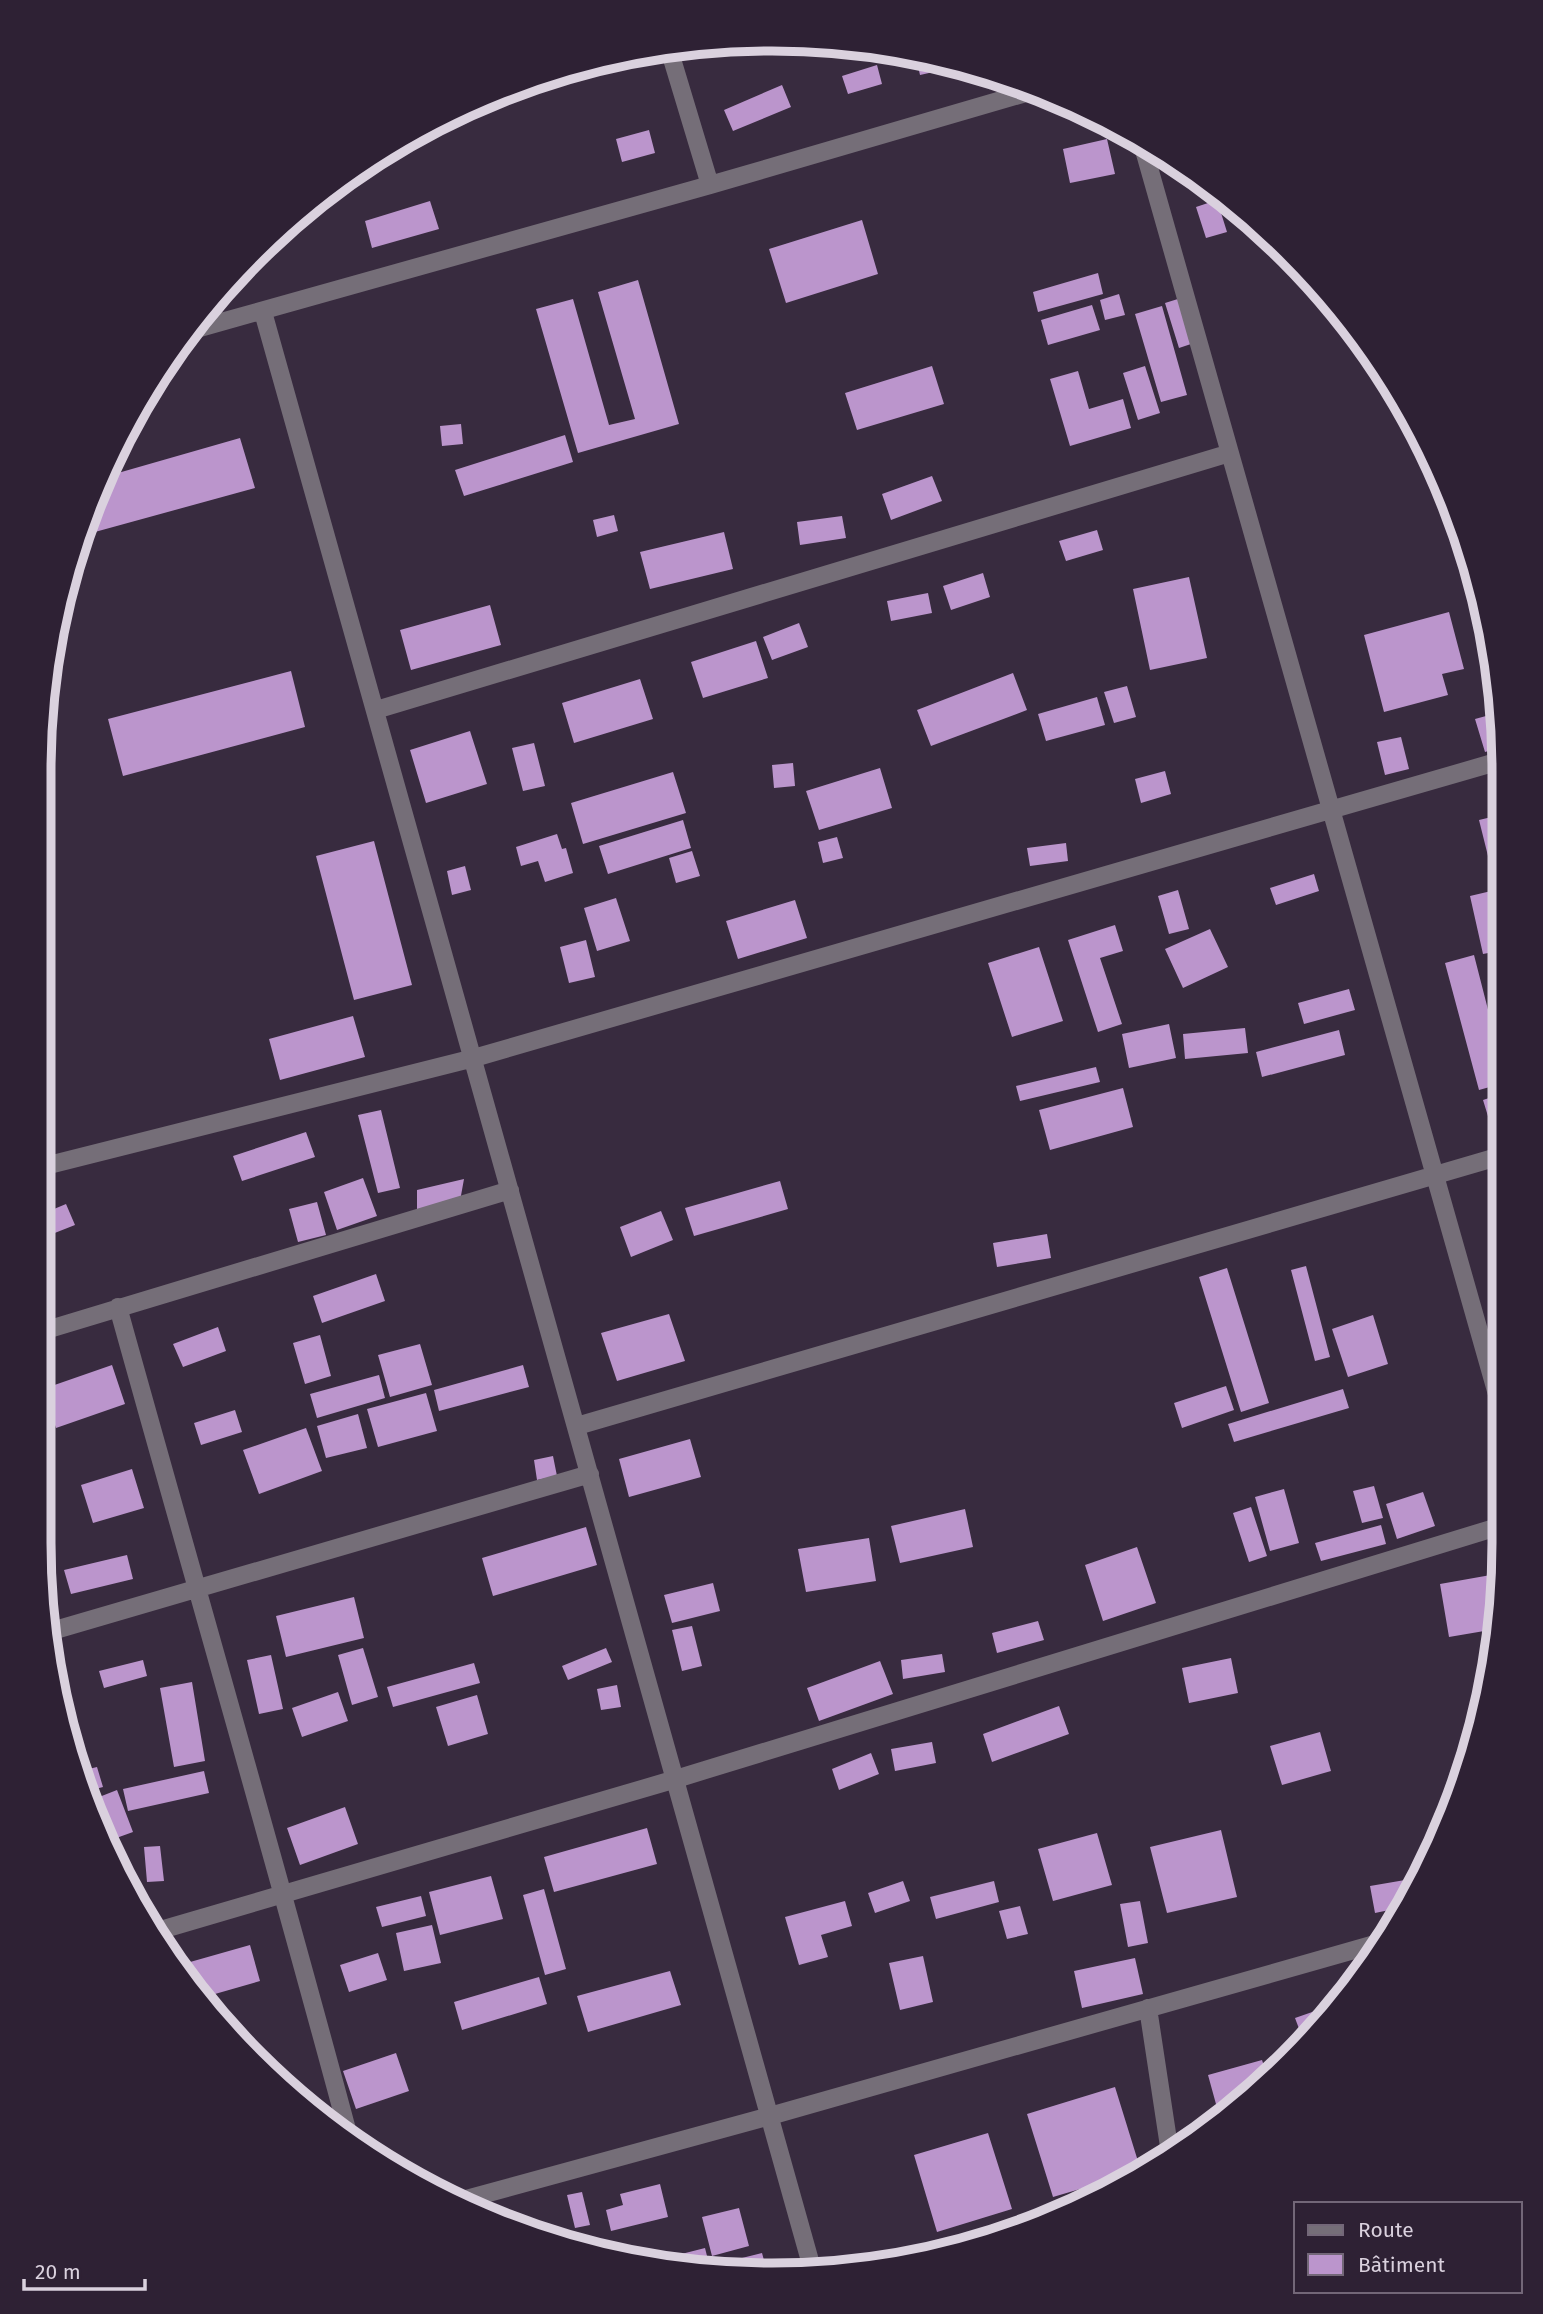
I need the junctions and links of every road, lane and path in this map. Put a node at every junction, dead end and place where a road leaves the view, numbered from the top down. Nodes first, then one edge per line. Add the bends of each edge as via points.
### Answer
1 (672, 58) edge
2 (1019, 95) edge
3 (1146, 155) edge
4 (710, 185) junction
5 (263, 312) junction
6 (205, 327) edge
7 (1230, 453) junction
8 (376, 709) junction
9 (1492, 763) edge
10 (1331, 808) junction
11 (474, 1058) junction
12 (1492, 1158) edge
13 (51, 1164) edge
14 (1435, 1175) junction
15 (510, 1190) junction
16 (118, 1307) junction
17 (51, 1328) edge
18 (1492, 1377) edge
19 (577, 1426) junction
20 (590, 1474) junction
21 (1492, 1529) edge
22 (196, 1590) junction
23 (56, 1630) edge
24 (676, 1779) junction
25 (284, 1894) junction
26 (163, 1929) edge
27 (1369, 1946) edge
28 (1148, 2008) junction
29 (770, 2116) junction
30 (345, 2123) edge
31 (1169, 2144) edge
32 (472, 2197) edge
33 (810, 2262) edge

1 - 4 street
2 - 4 street
3 - 7 street
4 - 5 street
5 - 6 street
5 - 8 street
7 - 8 street
7 - 10 street
8 - 11 street
9 - 10 street
10 - 11 street
10 - 14 street
11 - 13 street
11 - 15 street
12 - 14 street
14 - 18 street
14 - 19 street
15 - 16 street
15 - 19 street
16 - 17 street
16 - 22 street
19 - 20 street
20 - 22 street
20 - 24 street
21 - 24 street
22 - 23 street
22 - 25 street
24 - 25 street
24 - 29 street
25 - 26 street
25 - 30 street
27 - 28 street
28 - 29 street
28 - 31 street
29 - 32 street
29 - 33 street

